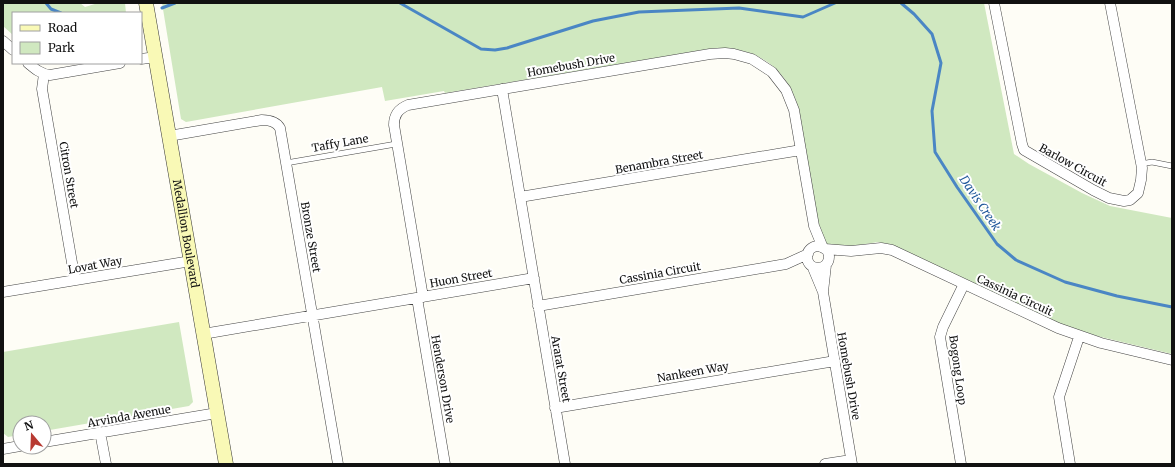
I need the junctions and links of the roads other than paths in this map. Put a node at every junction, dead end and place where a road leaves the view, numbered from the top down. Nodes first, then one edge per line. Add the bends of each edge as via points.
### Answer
1 (146, 3) edge
2 (994, 3) edge
3 (1110, 3) edge
4 (3, 41) edge
5 (12, 49) edge
6 (156, 57) junction
7 (142, 59) edge
8 (29, 64) edge
9 (114, 64) edge
10 (44, 74) junction
11 (502, 89) junction
12 (169, 136) junction
13 (396, 144) junction
14 (801, 150) junction
15 (286, 163) junction
16 (1141, 164) junction
17 (1172, 166) edge
18 (520, 197) junction
19 (814, 226) junction
20 (824, 248) junction
21 (851, 251) junction
22 (809, 252) junction
23 (191, 260) junction
24 (786, 264) junction
25 (827, 264) junction
26 (812, 267) junction
27 (534, 278) junction
28 (75, 280) junction
29 (964, 284) junction
30 (3, 292) edge
31 (823, 292) junction
32 (420, 298) junction
33 (538, 306) junction
34 (312, 316) junction
35 (203, 334) junction
36 (1079, 337) junction
37 (1172, 360) edge
38 (834, 361) junction
39 (555, 408) junction
40 (217, 413) junction
41 (100, 432) junction
42 (52, 441) edge
43 (852, 462) edge
44 (106, 464) edge
45 (226, 464) edge
46 (338, 464) edge
47 (445, 464) edge
48 (565, 464) edge
49 (825, 464) edge
50 (960, 464) edge
51 (1070, 464) edge

1 - 6 street, Medallion Boulevard
2 - 16 street, Barlow Circuit via 1024,150 1109,198 1124,200 1133,198 1138,192
3 - 16 street, Barlow Circuit
4 - 5 street
6 - 7 street
6 - 12 street, Medallion Boulevard
8 - 10 street
9 - 10 street
10 - 28 street, Citron Street via 42,89
11 - 13 street, Homebush Drive via 404,107 397,112 394,120
11 - 14 street, Homebush Drive via 710,54 744,56 760,63 782,83 792,103
11 - 18 street
12 - 15 street, Bronze Street via 262,120 272,121 281,131
12 - 23 street, Medallion Boulevard
13 - 15 lane, Taffy Lane
13 - 32 street, Homebush Drive
14 - 18 street, Benambra Street
14 - 19 street, Homebush Drive
15 - 34 street, Bronze Street
16 - 17 lane via 1152,162
18 - 27 street
19 - 20 street, Homebush Drive
19 - 22 street, Homebush Drive
20 - 21 street, Cassinia Circuit
20 - 22 street via 816,246
20 - 25 street via 829,255
21 - 25 street, Cassinia Circuit
21 - 29 street, Cassinia Circuit via 875,248 892,250
22 - 24 street, Cassinia Circuit
22 - 26 street via 807,260
23 - 28 street, Lovat Way
23 - 35 street, Medallion Boulevard
24 - 26 street, Cassinia Circuit
24 - 33 street, Cassinia Circuit
25 - 26 street via 819,268
25 - 31 street, Homebush Drive
26 - 31 street, Homebush Drive
27 - 32 street, Huon Street
27 - 33 street, Ararat Street
28 - 30 street, Lovat Way
29 - 36 street, Cassinia Circuit
29 - 50 street, Bogong Loop via 940,337
31 - 38 street, Homebush Drive
32 - 34 street, Huon Street
32 - 47 street, Henderson Drive
33 - 39 street, Ararat Street
34 - 35 street, Huon Street
34 - 46 street, Bronze Street
35 - 40 street, Medallion Boulevard
36 - 37 street, Cassinia Circuit
36 - 51 street via 1059,397
38 - 39 street, Nankeen Way
38 - 43 street, Homebush Drive
39 - 48 street, Ararat Street
40 - 41 street, Arvinda Avenue
40 - 45 street, Medallion Boulevard
41 - 42 street, Arvinda Avenue
41 - 44 street
43 - 49 street

